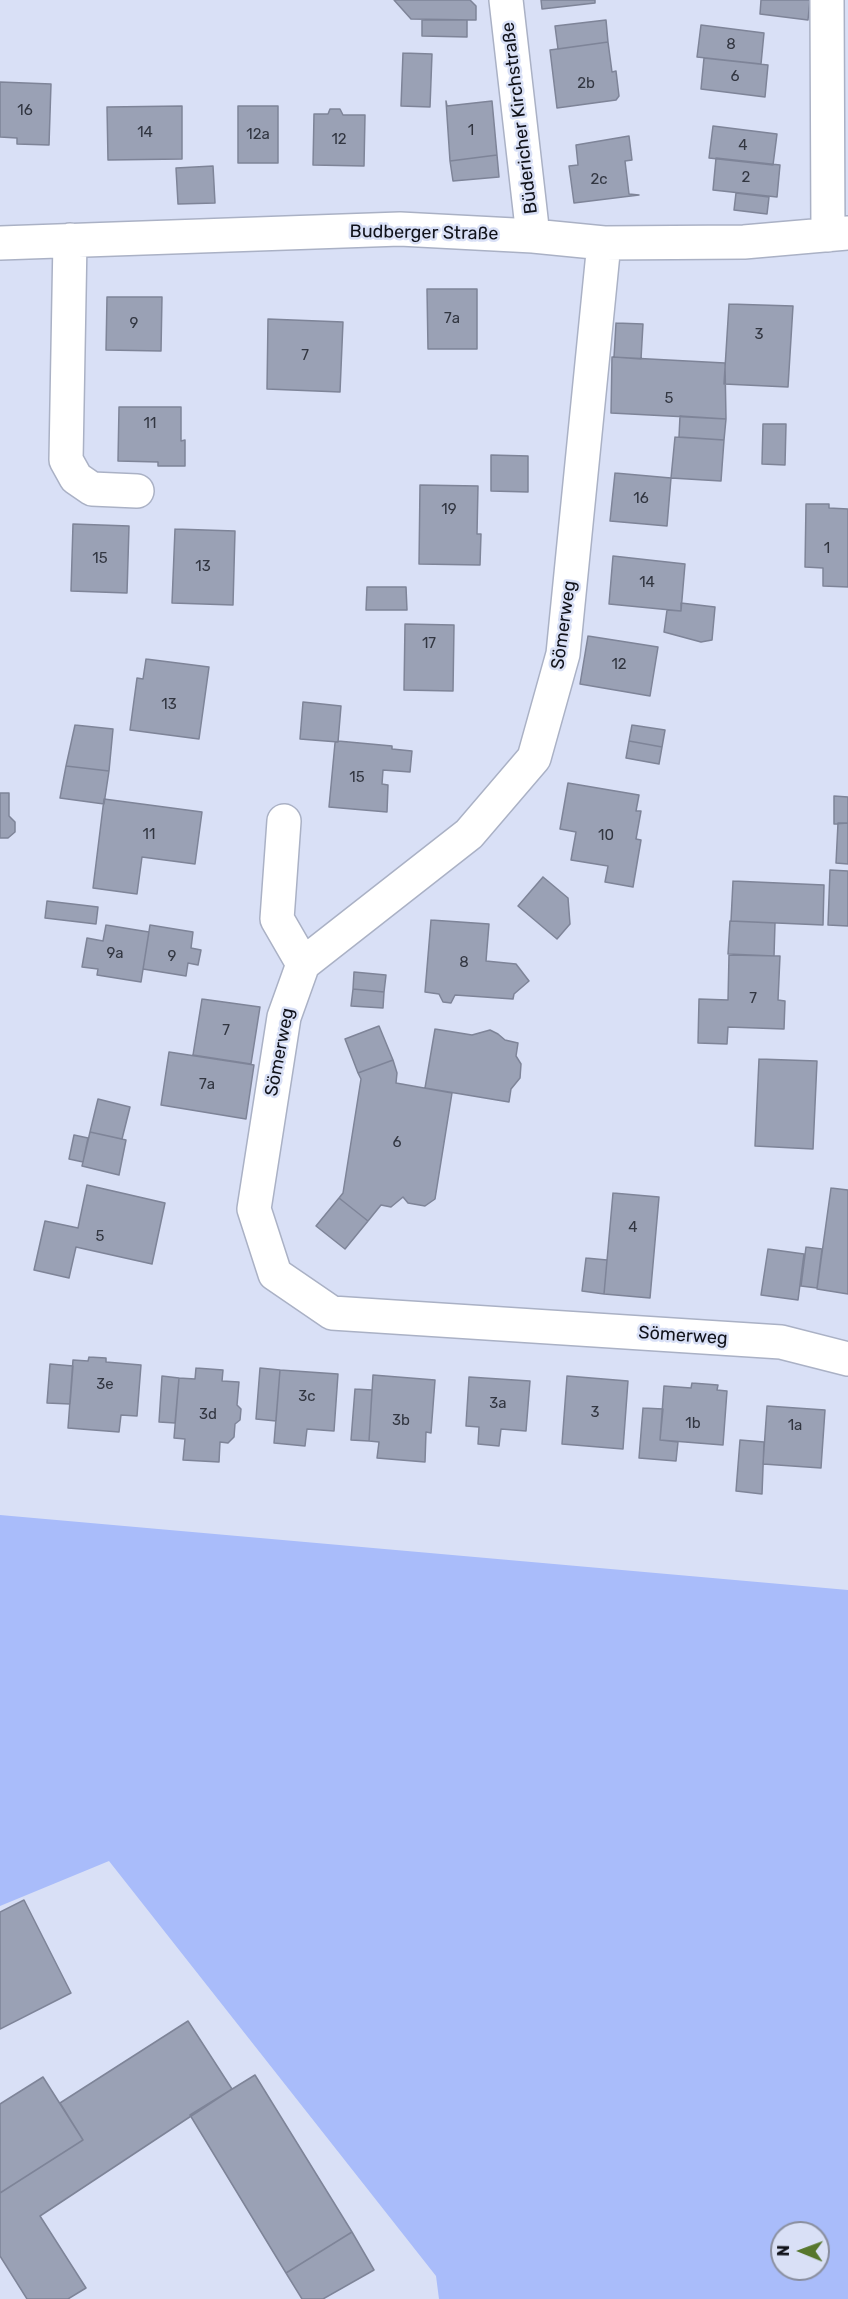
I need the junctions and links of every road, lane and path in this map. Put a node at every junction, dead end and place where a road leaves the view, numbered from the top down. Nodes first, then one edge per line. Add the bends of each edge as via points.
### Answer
1 (506, 0) edge
2 (827, 0) edge
3 (838, 234) edge
4 (533, 236) junction
5 (70, 240) junction
6 (0, 243) edge
7 (604, 243) junction
8 (137, 491) dead end
9 (284, 821) dead end
10 (303, 964) junction
11 (848, 1359) edge

1 - 4 street, Büdericher Kirchstraße
2 - 3 street
3 - 7 street, Budberger Straße via 744,242
4 - 5 street, Budberger Straße via 400,229
4 - 7 street, Budberger Straße
5 - 6 street, Budberger Straße
5 - 8 street via 66,460 76,478 92,489
7 - 10 street, Sömerweg via 563,654 534,758 469,834
9 - 10 street via 277,919
10 - 11 street, Sömerweg via 284,1017 254,1209 274,1274 332,1313 781,1342

